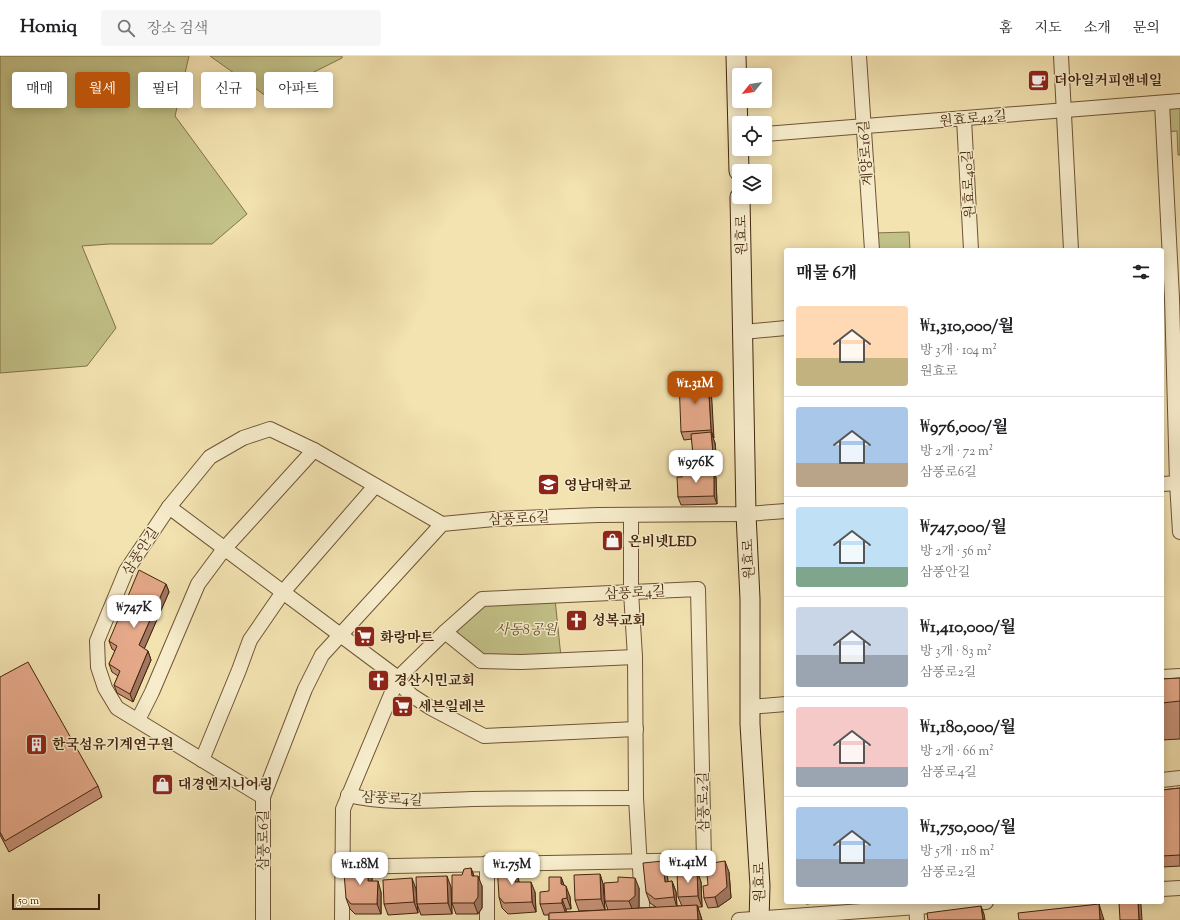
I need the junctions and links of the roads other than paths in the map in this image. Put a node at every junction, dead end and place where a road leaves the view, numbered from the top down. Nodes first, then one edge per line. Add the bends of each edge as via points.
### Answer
1 (736, 56) edge
2 (859, 56) edge
3 (1061, 56) edge
4 (1180, 101) edge
5 (1162, 103) junction
6 (1064, 111) junction
7 (738, 116) edge
8 (964, 119) junction
9 (864, 127) junction
10 (772, 134) edge
11 (740, 204) edge
12 (872, 248) edge
13 (971, 248) edge
14 (1071, 248) edge
15 (1171, 298) edge
16 (784, 328) edge
17 (743, 332) junction
18 (314, 450) junction
19 (1178, 483) edge
20 (1164, 484) edge
21 (375, 486) junction
22 (169, 507) junction
23 (784, 511) edge
24 (746, 514) junction
25 (631, 515) junction
26 (442, 524) junction
27 (1180, 532) edge
28 (224, 549) junction
29 (283, 592) junction
30 (631, 592) junction
31 (445, 632) junction
32 (341, 634) junction
33 (635, 657) junction
34 (1180, 676) edge
35 (1164, 677) edge
36 (398, 678) junction
37 (784, 704) edge
38 (750, 707) junction
39 (138, 720) junction
40 (701, 728) joint
41 (636, 729) junction
42 (202, 760) junction
43 (1180, 778) edge
44 (1164, 780) edge
45 (348, 794) junction
46 (263, 796) junction
47 (636, 798) junction
48 (640, 861) junction
49 (487, 863) junction
50 (342, 867) junction
51 (1180, 888) edge
52 (1164, 889) edge
53 (968, 904) edge
54 (916, 910) edge
55 (759, 919) edge
56 (263, 920) edge
57 (342, 920) edge
58 (487, 920) edge
59 (643, 920) edge
60 (739, 920) edge

1 - 7 main road
2 - 9 street, 계양로16길
3 - 6 street
4 - 5 street, 원효로42길
5 - 6 street, 원효로42길
5 - 15 street
6 - 8 street, 원효로42길
6 - 14 street
8 - 9 street, 원효로42길
8 - 13 street, 원효로40길
9 - 10 street, 원효로42길
9 - 12 street, 계양로16길
11 - 17 main road, 원효로
15 - 19 street
16 - 17 street
17 - 24 main road, 원효로
18 - 21 street, 삼풍안길
18 - 22 street, 삼풍안길 via 270,429 243,438 210,457
18 - 28 street
19 - 20 street
19 - 27 street
21 - 26 street, 삼풍안길
21 - 29 street
22 - 28 street
22 - 39 street, 삼풍안길 via 126,571 97,641 98,667 105,688 117,708
23 - 24 street, 삼풍로6길
24 - 25 street, 삼풍로6길
24 - 38 main road, 원효로 via 750,599
25 - 26 street, 삼풍로6길 via 494,518
25 - 30 street
26 - 32 street, 삼풍로6길
28 - 29 street
28 - 39 street via 198,584
29 - 32 street
29 - 42 street via 250,640
30 - 31 street, 삼풍로4길 via 482,599
30 - 33 street
30 - 40 street, 삼풍로4길 via 698,589
31 - 33 street via 481,661 522,662
31 - 36 street, 삼풍로4길
32 - 36 street
32 - 46 street, 삼풍로6길 via 322,655
33 - 41 street
34 - 35 street
36 - 41 street via 411,695 484,736
36 - 45 street, 삼풍로4길
37 - 38 street
38 - 55 main road, 원효로 via 760,886
39 - 42 street, 삼풍안길
40 - 48 street, 삼풍로2길 via 704,860
41 - 47 street
42 - 46 street, 삼풍안길
43 - 44 street
45 - 47 street, 삼풍로4길 via 377,800 414,802
45 - 50 street, 삼풍로4길 via 343,809
46 - 56 street, 삼풍로6길
47 - 48 street
48 - 49 street, 삼풍로2길
48 - 59 street
49 - 50 street
49 - 58 street
50 - 57 street, 삼풍로4길
51 - 52 street
53 - 54 street
54 - 55 street
55 - 60 street

